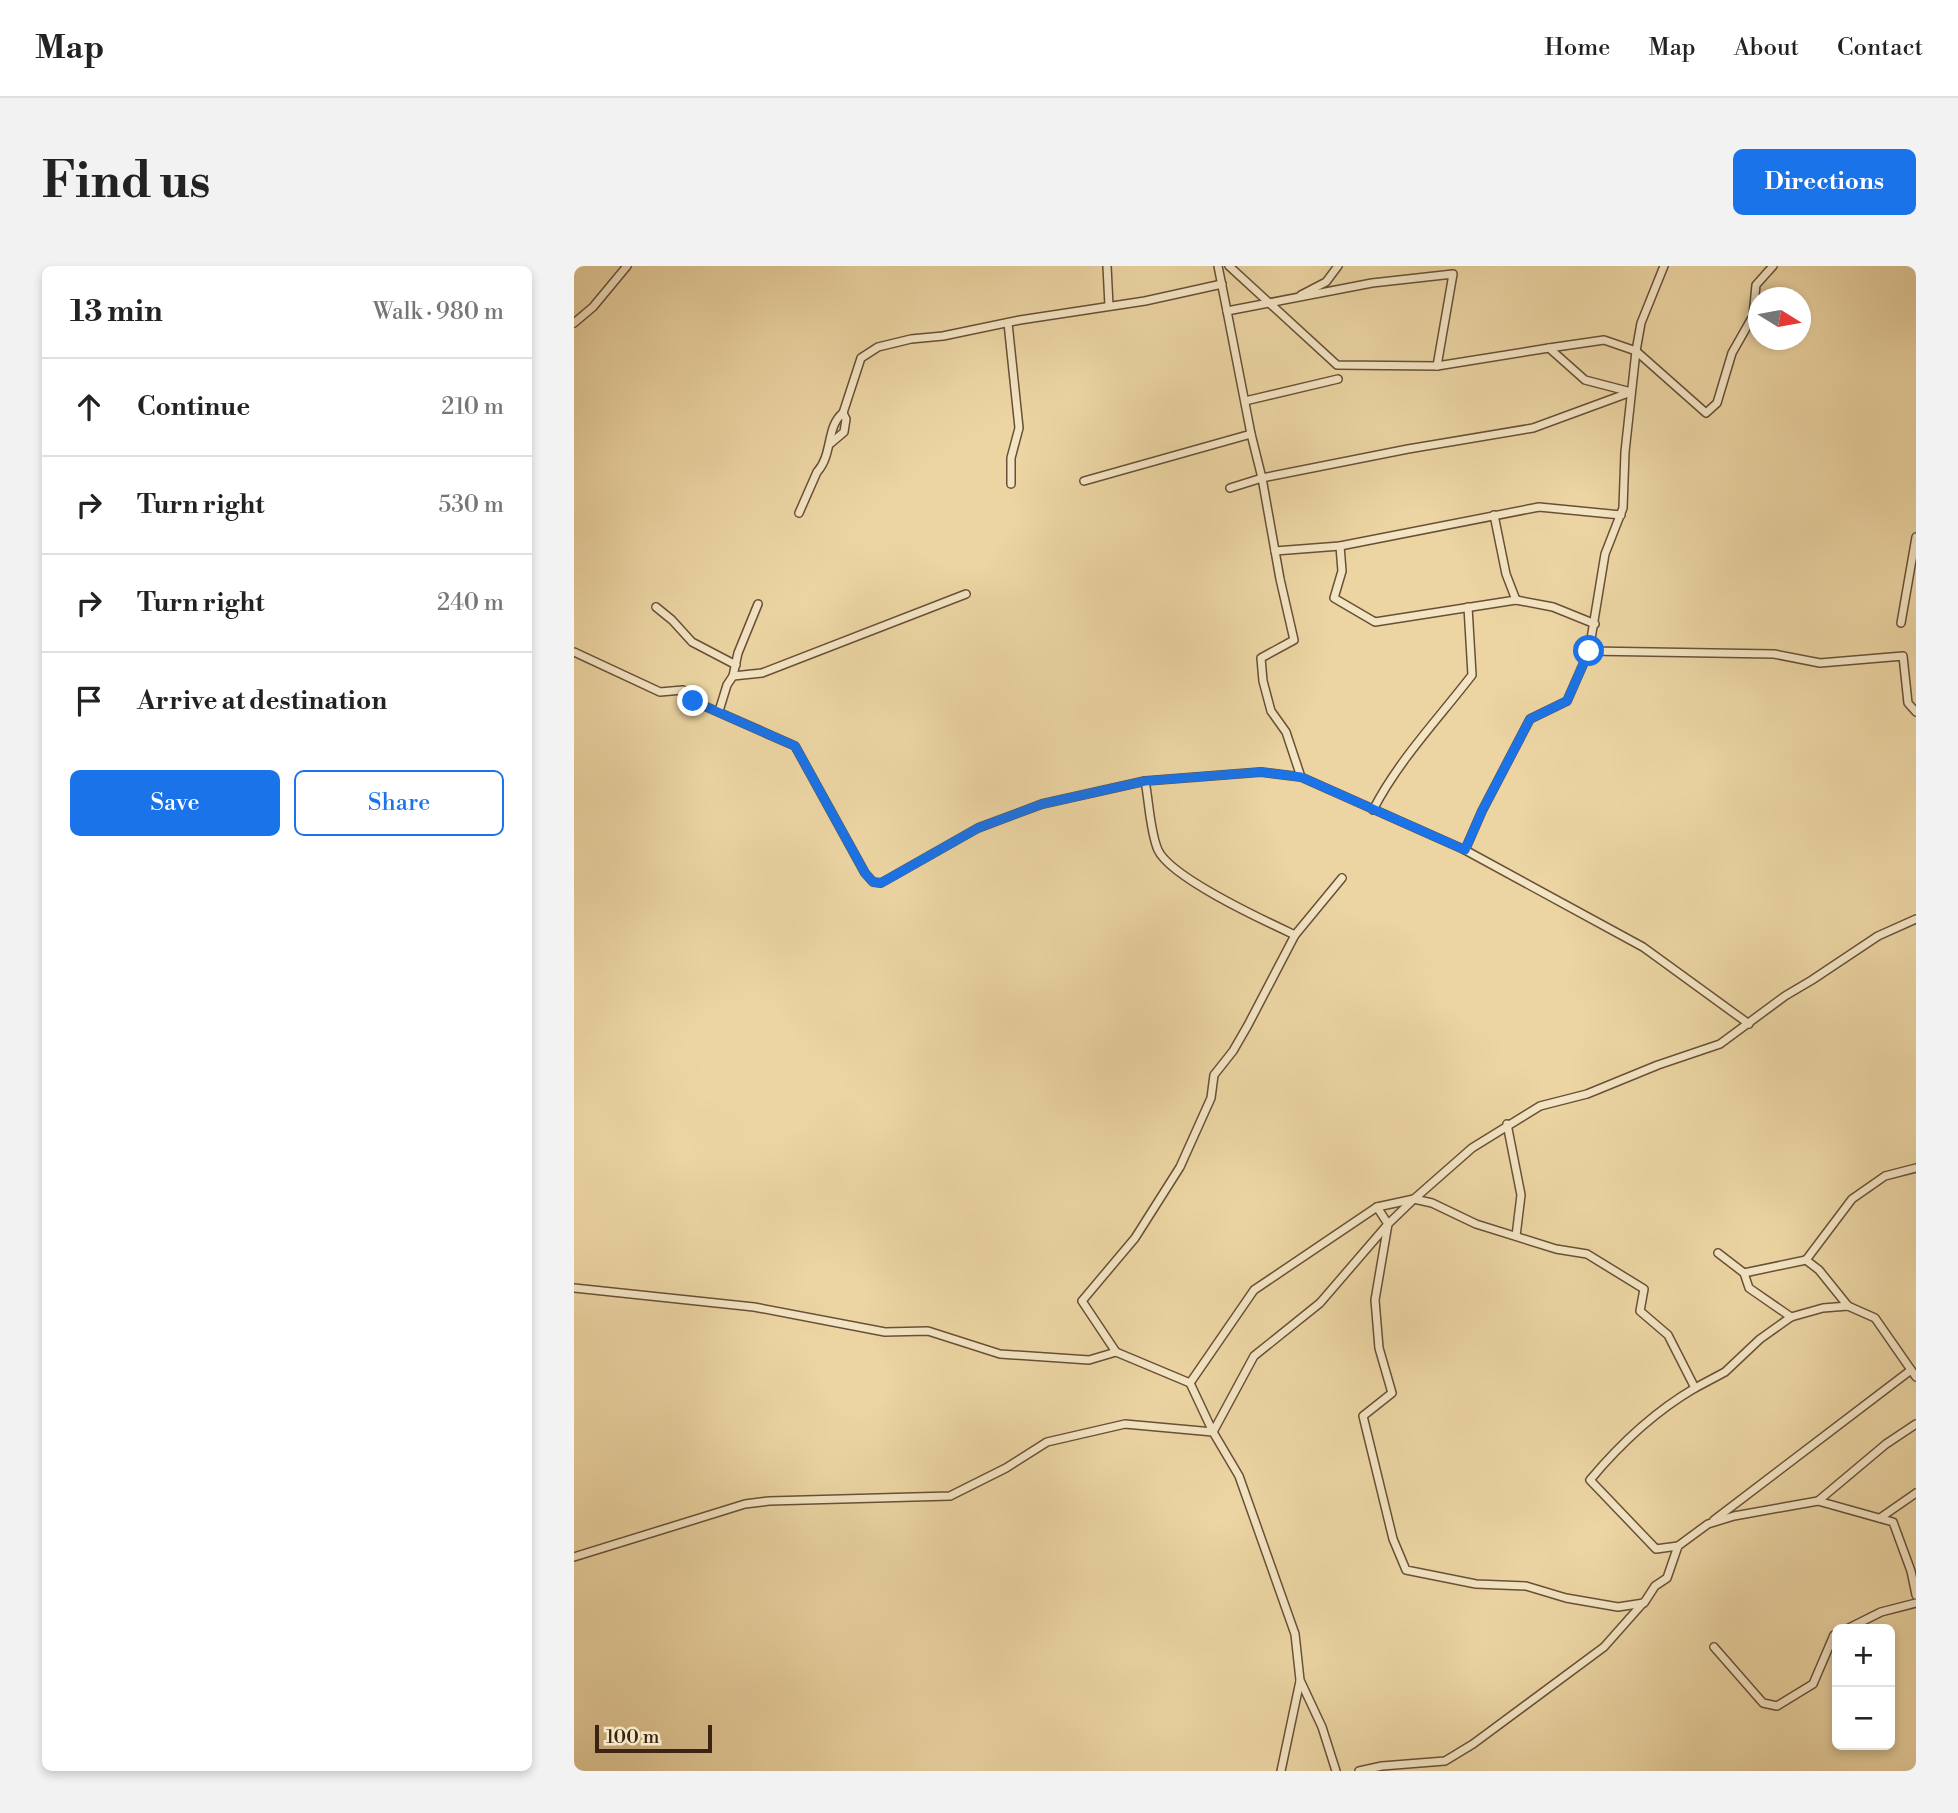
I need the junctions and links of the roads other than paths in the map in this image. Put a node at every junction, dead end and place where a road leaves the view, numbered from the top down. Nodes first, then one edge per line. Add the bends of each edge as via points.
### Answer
1 (627, 266) edge
2 (1108, 266) edge
3 (1218, 266) edge
4 (1229, 266) edge
5 (1338, 266) edge
6 (1664, 266) edge
7 (1773, 266) edge
8 (1222, 284) junction
9 (1294, 298) junction
10 (1269, 303) junction
11 (1109, 306) junction
12 (1227, 311) junction
13 (574, 323) edge
14 (1008, 323) junction
15 (1549, 348) junction
16 (1636, 351) junction
17 (1437, 366) junction
18 (1338, 379) dead end
19 (1632, 392) junction
20 (1245, 401) junction
21 (1251, 434) junction
22 (1262, 478) junction
23 (1084, 481) dead end
24 (1011, 484) dead end
25 (1230, 488) dead end
26 (799, 513) dead end
27 (1494, 515) junction
28 (1621, 515) junction
29 (1916, 537) edge
30 (1340, 547) junction
31 (1275, 551) junction
32 (967, 594) dead end
33 (1516, 600) junction
34 (758, 604) dead end
35 (656, 607) dead end
36 (1468, 607) junction
37 (1901, 623) dead end
38 (1595, 624) junction
39 (1589, 651) junction
40 (574, 652) edge
41 (736, 665) junction
42 (733, 676) junction
43 (719, 711) junction
44 (1916, 712) edge
45 (1301, 777) junction
46 (1145, 781) junction
47 (1373, 810) junction
48 (1465, 850) junction
49 (1342, 878) dead end
50 (1916, 919) edge
51 (1295, 935) junction
52 (1749, 1024) junction
53 (1507, 1124) junction
54 (1916, 1168) edge
55 (1413, 1199) junction
56 (1377, 1207) junction
57 (1388, 1224) junction
58 (1516, 1236) junction
59 (1718, 1253) dead end
60 (1806, 1260) junction
61 (1744, 1273) junction
62 (574, 1288) edge
63 (1848, 1306) junction
64 (1791, 1317) junction
65 (1116, 1352) junction
66 (1914, 1374) edge
67 (1190, 1383) junction
68 (1695, 1388) junction
69 (1916, 1424) edge
70 (1213, 1432) junction
71 (1916, 1493) edge
72 (1818, 1501) junction
73 (1880, 1518) junction
74 (1709, 1524) junction
75 (1678, 1546) junction
76 (574, 1557) edge
77 (1916, 1595) edge
78 (1644, 1603) junction
79 (1916, 1603) edge
80 (1857, 1624) edge
81 (1832, 1641) edge
82 (1714, 1647) dead end
83 (1300, 1680) junction
84 (1280, 1771) edge
85 (1336, 1771) edge
86 (1360, 1771) edge

1 - 13 street
2 - 11 street
3 - 8 street
4 - 10 street
5 - 9 street via 1325,282
6 - 16 street via 1641,323
7 - 16 street via 1756,285 1753,316 1732,353 1717,403 1706,413
8 - 11 street
8 - 12 street
9 - 10 street
9 - 17 street via 1453,274
10 - 12 street
10 - 17 street via 1337,365
11 - 14 street
12 - 20 street
14 - 24 street via 1019,428 1011,458
14 - 26 street via 911,339 878,347 861,358 843,413
15 - 16 street via 1604,340
15 - 17 street
15 - 19 street via 1585,380
16 - 19 street
18 - 20 street
19 - 22 street via 1533,428
19 - 28 street
20 - 21 street
21 - 22 street
21 - 23 street
22 - 25 street
22 - 31 street
27 - 28 street via 1552,507
27 - 30 street
27 - 33 street
28 - 38 street via 1605,554
29 - 37 street
30 - 31 street
30 - 36 street via 1342,571 1334,598 1375,622
31 - 45 street via 1294,639 1261,658 1263,681
32 - 42 street via 762,673
33 - 36 street
33 - 38 street via 1553,607
34 - 41 street
35 - 41 street via 692,642
36 - 47 street via 1472,675 1406,759
38 - 39 street
39 - 44 street via 1773,654 1820,663 1903,656 1908,703
39 - 48 street via 1567,701 1530,719
40 - 43 street via 660,692 683,690 693,701
41 - 42 street
42 - 43 street
43 - 46 street via 795,746 873,882 881,883 978,828 1029,809
45 - 46 street via 1261,772
45 - 47 street
46 - 51 street via 1163,859 1232,905
47 - 48 street
48 - 52 street via 1643,947
49 - 51 street
50 - 52 street via 1878,936
51 - 65 street via 1233,1051 1214,1074 1211,1098 1180,1167 1135,1238 1083,1301
52 - 53 street via 1720,1044 1587,1094 1540,1106
53 - 55 street
53 - 58 street via 1521,1195
54 - 60 street via 1885,1176 1852,1199
55 - 56 street
55 - 57 street
55 - 58 street
56 - 57 street
56 - 67 street via 1254,1290
57 - 70 street via 1320,1303 1254,1356
57 - 78 street via 1376,1300 1379,1348 1392,1393 1363,1416 1393,1539 1406,1570 1476,1584 1525,1586 1618,1607
58 - 68 street via 1556,1250 1587,1254 1644,1289 1640,1311 1668,1335
59 - 61 street
60 - 61 street
60 - 63 street
61 - 64 street via 1749,1288
62 - 65 street via 754,1307 885,1332 928,1331 1000,1354 1089,1360
63 - 64 street
63 - 66 street via 1875,1318
64 - 68 street via 1725,1372
65 - 67 street
66 - 74 street
67 - 70 street
68 - 75 street via 1641,1426 1590,1480 1656,1549
69 - 72 street
70 - 76 street via 1125,1424 1047,1442 950,1496 745,1504
70 - 83 street via 1240,1476 1295,1634
71 - 73 street
72 - 73 street
72 - 74 street
73 - 77 street via 1893,1522
74 - 75 street
75 - 78 street via 1667,1578
78 - 86 street via 1604,1647 1445,1761
79 - 80 street
81 - 82 street via 1813,1684 1777,1706 1763,1703
83 - 84 street
83 - 85 street

